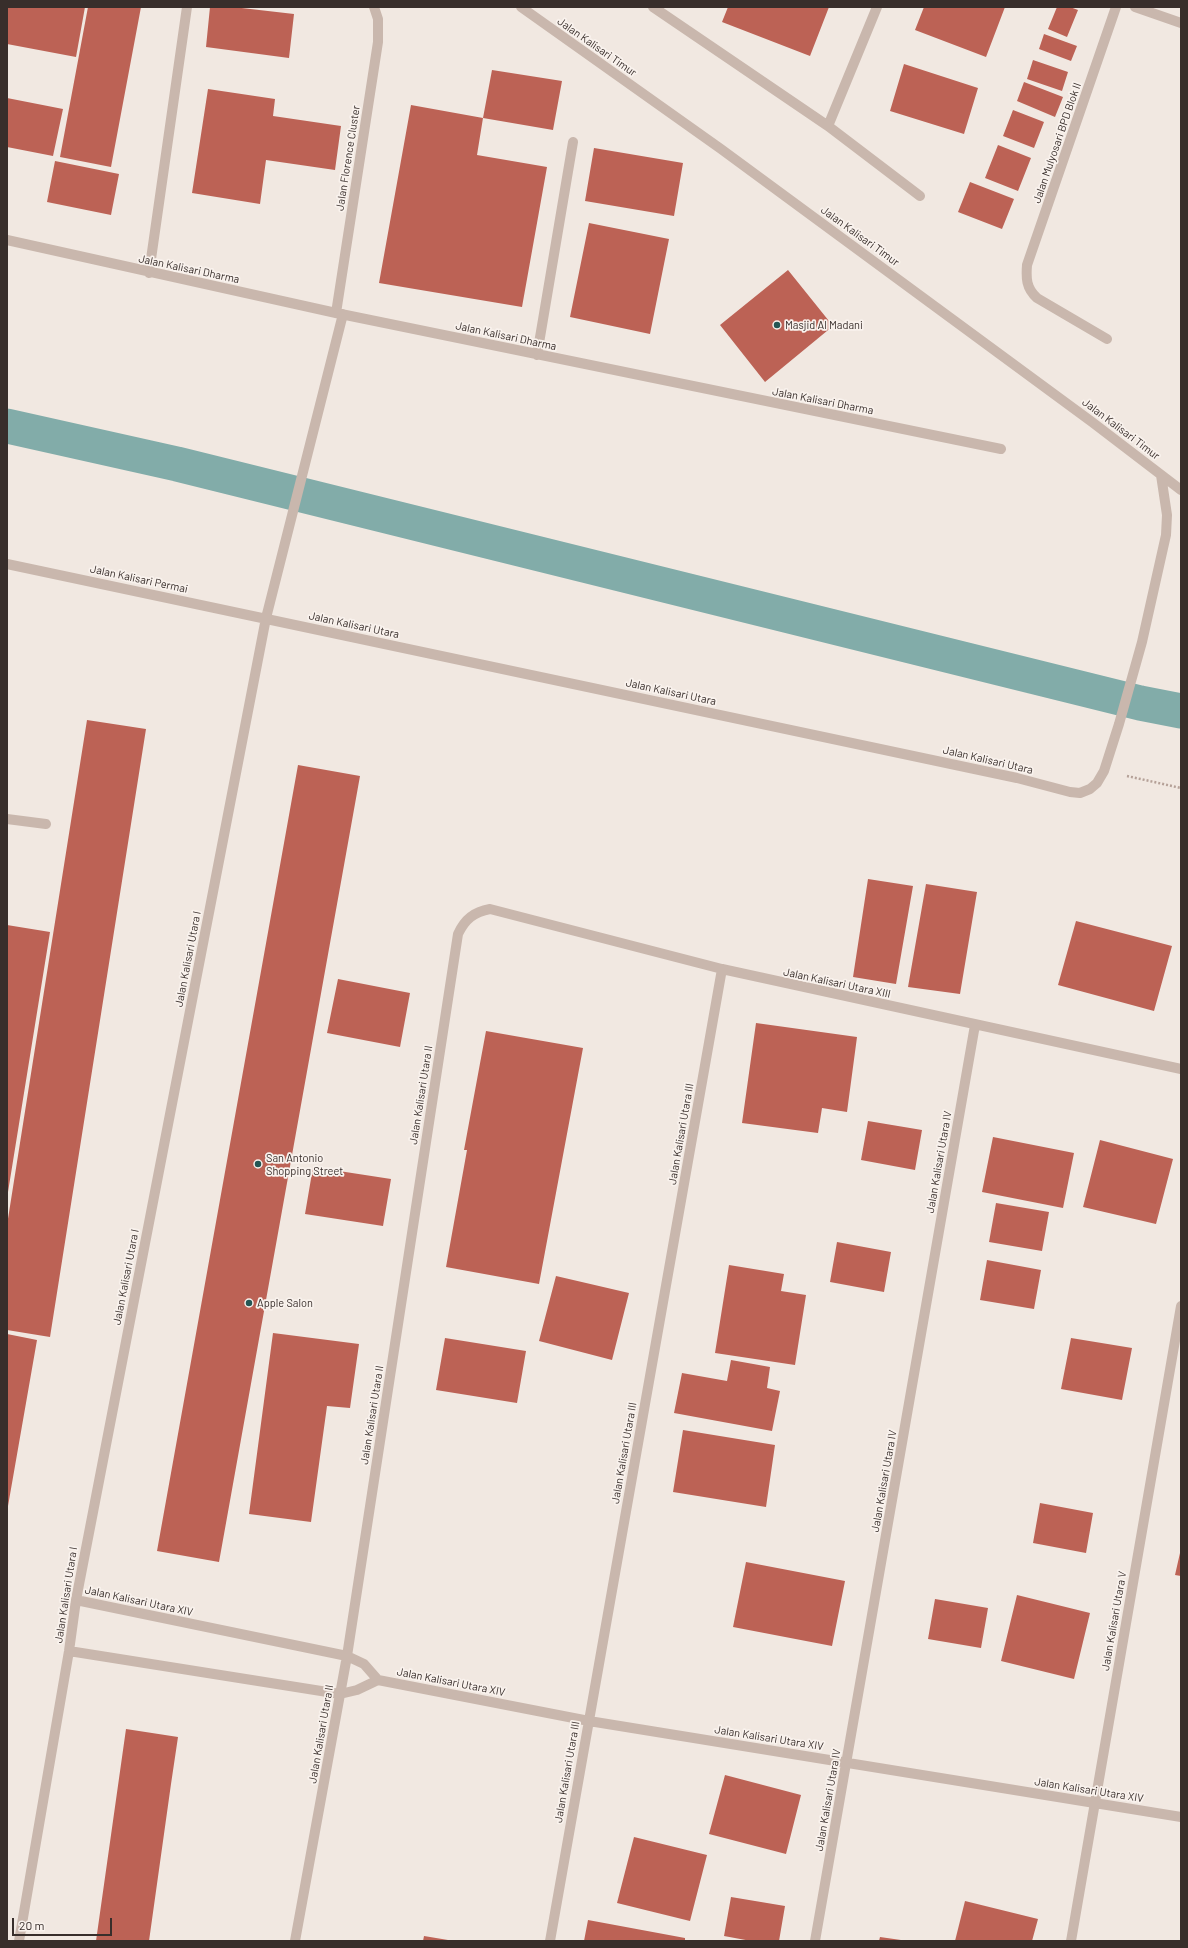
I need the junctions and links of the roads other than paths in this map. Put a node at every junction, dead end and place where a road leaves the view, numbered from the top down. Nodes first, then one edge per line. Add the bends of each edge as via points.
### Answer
1 (187, 7) edge
2 (374, 7) edge
3 (521, 7) edge
4 (653, 7) edge
5 (877, 7) edge
6 (1116, 7) edge
7 (1135, 7) edge
8 (1181, 23) edge
9 (828, 126) junction
10 (573, 142) dead end
11 (920, 196) dead end
12 (7, 240) edge
13 (149, 273) junction
14 (339, 313) junction
15 (1107, 339) dead end
16 (537, 355) junction
17 (330, 366) joint
18 (1001, 449) dead end
19 (1161, 475) junction
20 (1181, 490) edge
21 (7, 564) edge
22 (266, 618) junction
23 (7, 819) edge
24 (46, 824) dead end
25 (490, 910) joint
26 (722, 969) junction
27 (975, 1025) junction
28 (1181, 1069) edge
29 (1181, 1306) edge
30 (76, 1600) junction
31 (69, 1651) junction
32 (347, 1656) junction
33 (378, 1680) junction
34 (340, 1694) junction
35 (589, 1720) junction
36 (847, 1763) junction
37 (1095, 1803) junction
38 (1181, 1818) edge
39 (19, 1941) edge
40 (295, 1941) edge
41 (550, 1941) edge
42 (816, 1941) edge
43 (1071, 1941) edge

1 - 13 street
2 - 14 street, Jalan Florence Cluster via 378,19 378,42
3 - 19 street, Jalan Kalisari Timur via 721,149
4 - 9 street
5 - 9 street
6 - 15 street, Jalan Mulyosari BPD Blok II via 1027,265 1026,279 1028,287 1037,298
7 - 8 street
9 - 11 street
10 - 16 street
12 - 13 street, Jalan Kalisari Dharma
13 - 14 street, Jalan Kalisari Dharma
14 - 16 street, Jalan Kalisari Dharma
14 - 17 street, Jalan Florence Cluster
16 - 18 street, Jalan Kalisari Dharma
17 - 22 street, Jalan Kalisari Utara I
19 - 20 street, Jalan Kalisari Timur
19 - 22 street, Jalan Kalisari Utara via 1167,509 1166,535 1142,642 1104,771 1098,783 1080,793
21 - 22 street, Jalan Kalisari Permai
22 - 30 street, Jalan Kalisari Utara I
23 - 24 street
25 - 26 street, Jalan Kalisari Utara XIII
25 - 32 street, Jalan Kalisari Utara II via 479,911 467,920 458,934
26 - 27 street, Jalan Kalisari Utara XIII
26 - 35 street, Jalan Kalisari Utara III
27 - 28 street, Jalan Kalisari Utara XIII
27 - 36 street, Jalan Kalisari Utara IV
29 - 37 street, Jalan Kalisari Utara V
30 - 31 street, Jalan Kalisari Utara I
30 - 32 street, Jalan Kalisari Utara XIV
31 - 34 street
31 - 39 street, Jalan Kalisari Utara I
32 - 33 street, Jalan Kalisari Utara XIV via 364,1664
32 - 34 street, Jalan Kalisari Utara II
33 - 34 street via 357,1690
33 - 35 street, Jalan Kalisari Utara XIV
34 - 40 street, Jalan Kalisari Utara II
35 - 36 street, Jalan Kalisari Utara XIV
35 - 41 street, Jalan Kalisari Utara III
36 - 37 street, Jalan Kalisari Utara XIV
36 - 42 street, Jalan Kalisari Utara IV
37 - 38 street, Jalan Kalisari Utara XIV
37 - 43 street, Jalan Kalisari Utara V

